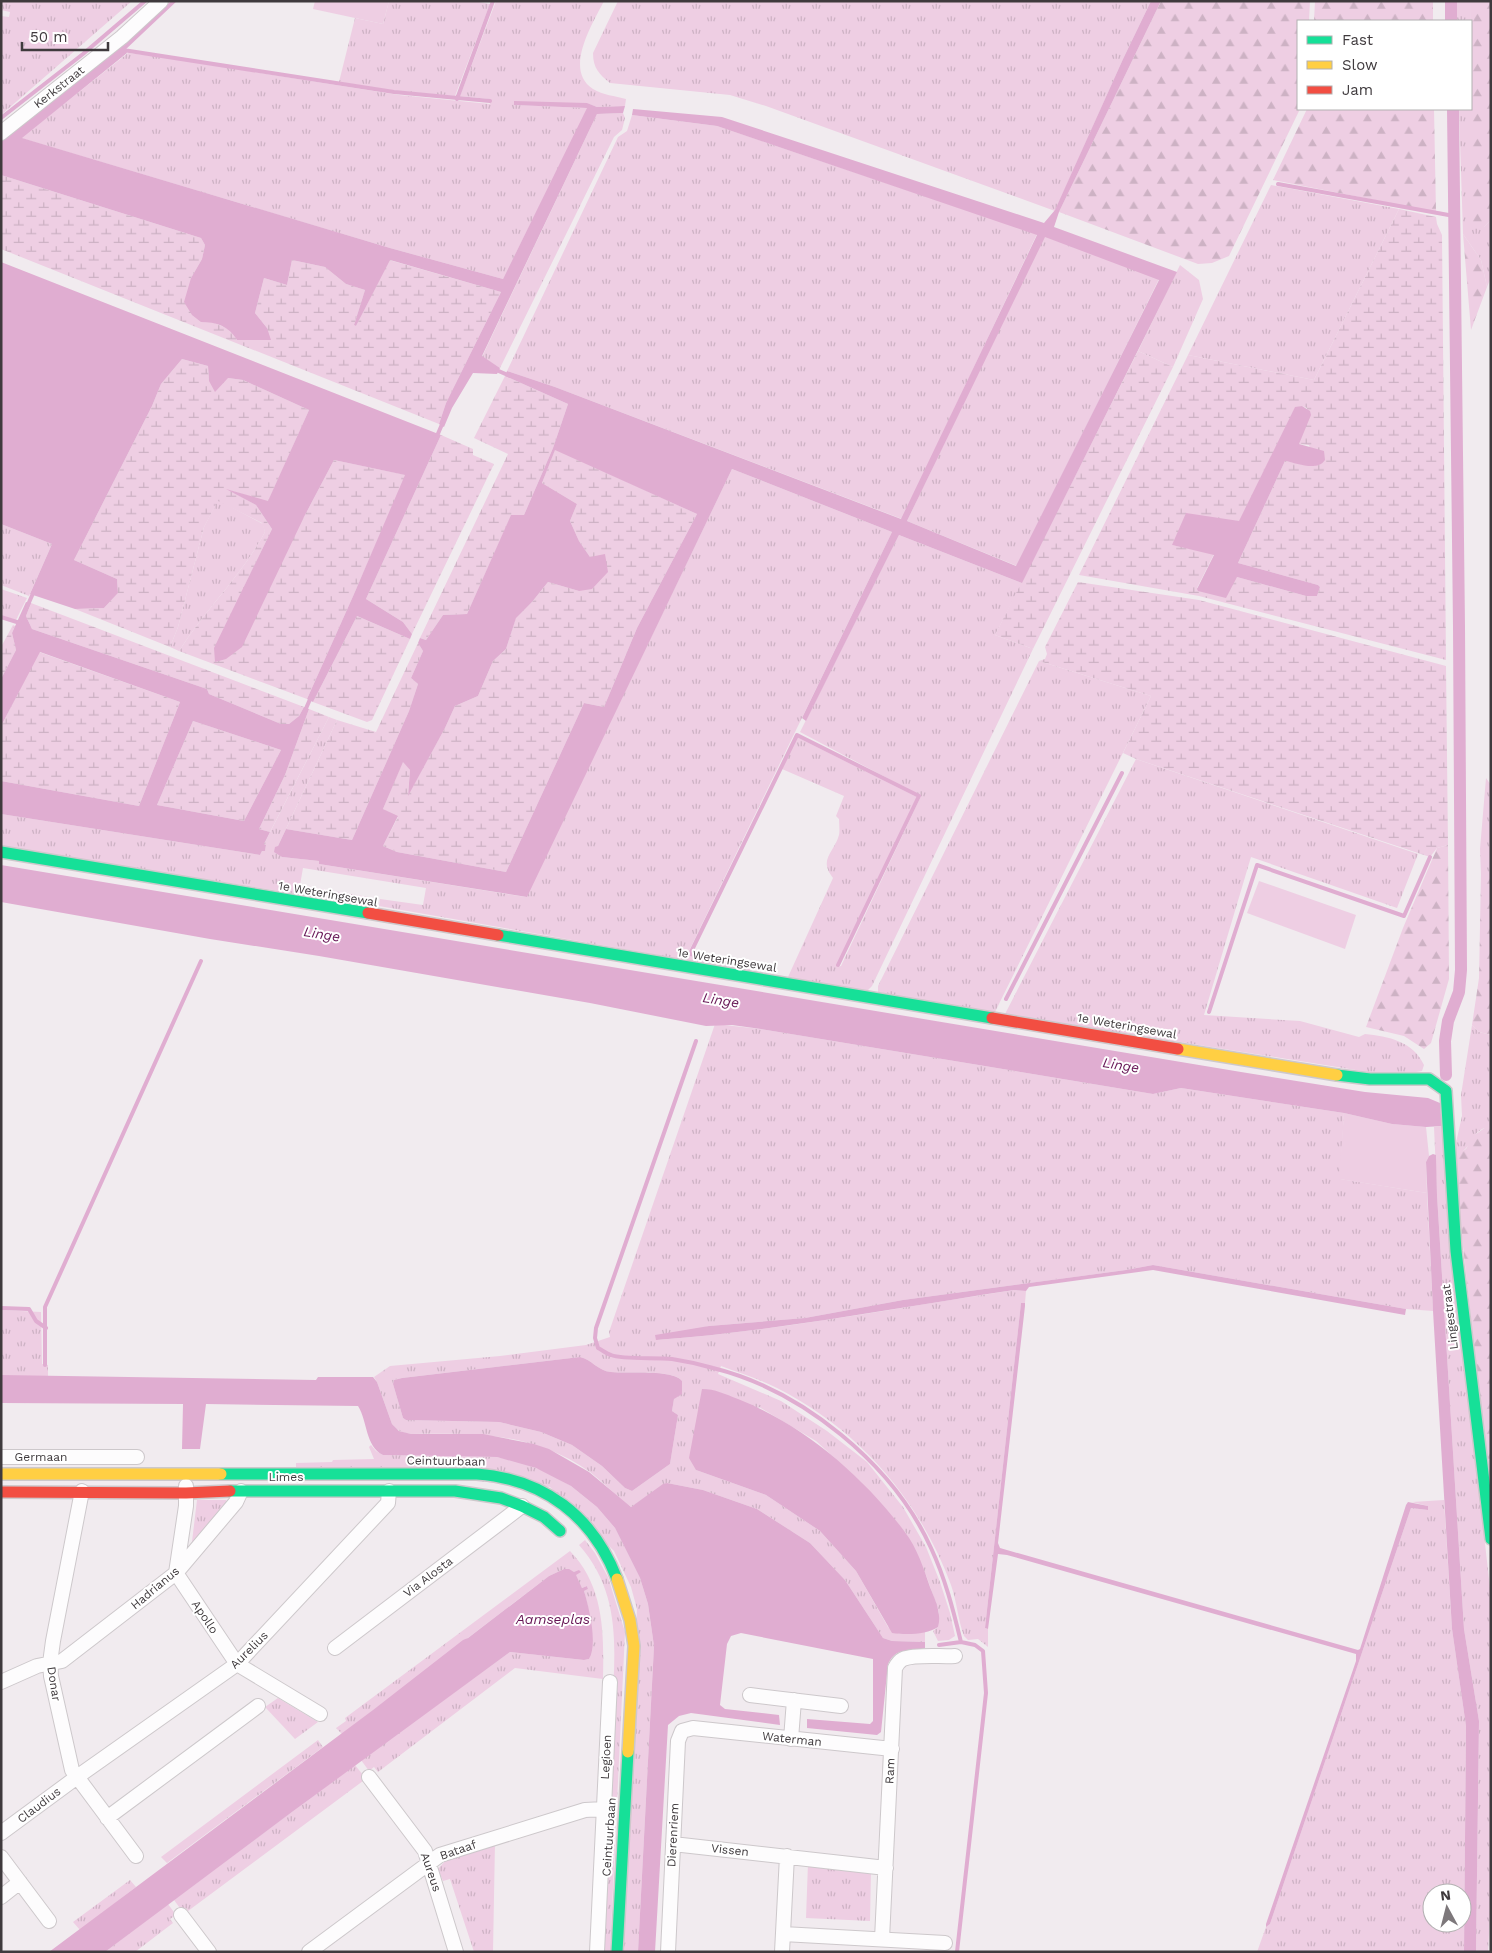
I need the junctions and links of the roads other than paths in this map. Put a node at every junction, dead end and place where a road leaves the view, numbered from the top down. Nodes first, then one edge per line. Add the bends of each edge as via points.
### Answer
1 (161, 1) edge
2 (1, 133) edge
3 (1, 852) edge
4 (1446, 1091) joint
5 (82, 1457) junction
6 (137, 1457) dead end
7 (1, 1458) edge
8 (186, 1473) junction
9 (1, 1474) edge
10 (82, 1474) junction
11 (241, 1490) junction
12 (82, 1491) junction
13 (389, 1491) junction
14 (1, 1492) edge
15 (186, 1493) junction
16 (522, 1506) junction
17 (560, 1531) dead end
18 (1491, 1540) edge
19 (176, 1573) junction
20 (334, 1648) dead end
21 (955, 1656) dead end
22 (50, 1663) junction
23 (237, 1664) junction
24 (1, 1682) edge
25 (610, 1682) dead end
26 (750, 1695) dead end
27 (794, 1700) junction
28 (258, 1706) dead end
29 (842, 1706) dead end
30 (320, 1714) dead end
31 (693, 1728) joint
32 (792, 1739) junction
33 (892, 1749) junction
34 (77, 1777) junction
35 (369, 1777) dead end
36 (604, 1809) junction
37 (107, 1818) junction
38 (1, 1833) edge
39 (673, 1844) junction
40 (136, 1856) dead end
41 (787, 1856) junction
42 (1, 1857) edge
43 (429, 1863) junction
44 (886, 1868) junction
45 (20, 1882) junction
46 (1, 1897) edge
47 (181, 1915) dead end
48 (50, 1921) dead end
49 (783, 1934) junction
50 (882, 1939) junction
51 (945, 1943) dead end
52 (209, 1952) edge
53 (309, 1952) edge
54 (456, 1952) edge
55 (597, 1952) edge
56 (616, 1952) edge
57 (668, 1952) edge
58 (782, 1952) edge

1 - 2 street, Kerkstraat via 122,37
3 - 4 street, 1e Weteringsewal via 1335,1075 1429,1079
4 - 18 street, Lingestraat via 1456,1251
5 - 6 street, Germaan
5 - 7 street, Germaan
5 - 10 street, Germaan
8 - 10 street, Ceintuurbaan
8 - 15 street
8 - 56 street, Ceintuurbaan via 497,1476 522,1482 549,1494 569,1508 600,1542 622,1588 634,1646
9 - 10 street, Ceintuurbaan
11 - 13 street, Limes
11 - 15 street, Limes
11 - 19 street, Hadrianus via 236,1502
12 - 14 street, Limes
12 - 15 street, Limes
12 - 22 street, Donar
13 - 16 street, Limes via 455,1491 501,1498
13 - 23 street, Aurelius via 388,1503
15 - 19 street
16 - 17 street, Limes via 544,1517
16 - 20 street, Via Alosta
19 - 22 street, Hadrianus via 62,1661
19 - 23 street, Apollo
21 - 33 street, Ram via 911,1658 898,1663 895,1668
22 - 24 street, Hadrianus
22 - 34 street, Donar via 72,1770
23 - 30 street, Apollo
23 - 34 street, Aurelius
25 - 36 street, Legioen
26 - 27 street
27 - 29 street
27 - 32 street
28 - 37 street
31 - 32 street, Waterman
31 - 39 street, Dierenriem via 682,1731 678,1741
32 - 33 street, Waterman
33 - 44 street, Ram
34 - 37 street, Donar
34 - 38 street, Claudius
35 - 43 street, Aureus via 425,1851
36 - 43 street, Bataaf via 585,1810 440,1855
36 - 55 street, Legioen
37 - 40 street, Donar
39 - 41 street, Vissen
39 - 57 street, Dierenriem
41 - 44 street, Vissen
41 - 49 street
42 - 45 street
43 - 53 street, Bataaf
43 - 54 street, Aureus
44 - 50 street, Ram
45 - 46 street
45 - 48 street
47 - 52 street
49 - 50 street
49 - 58 street
50 - 51 street

